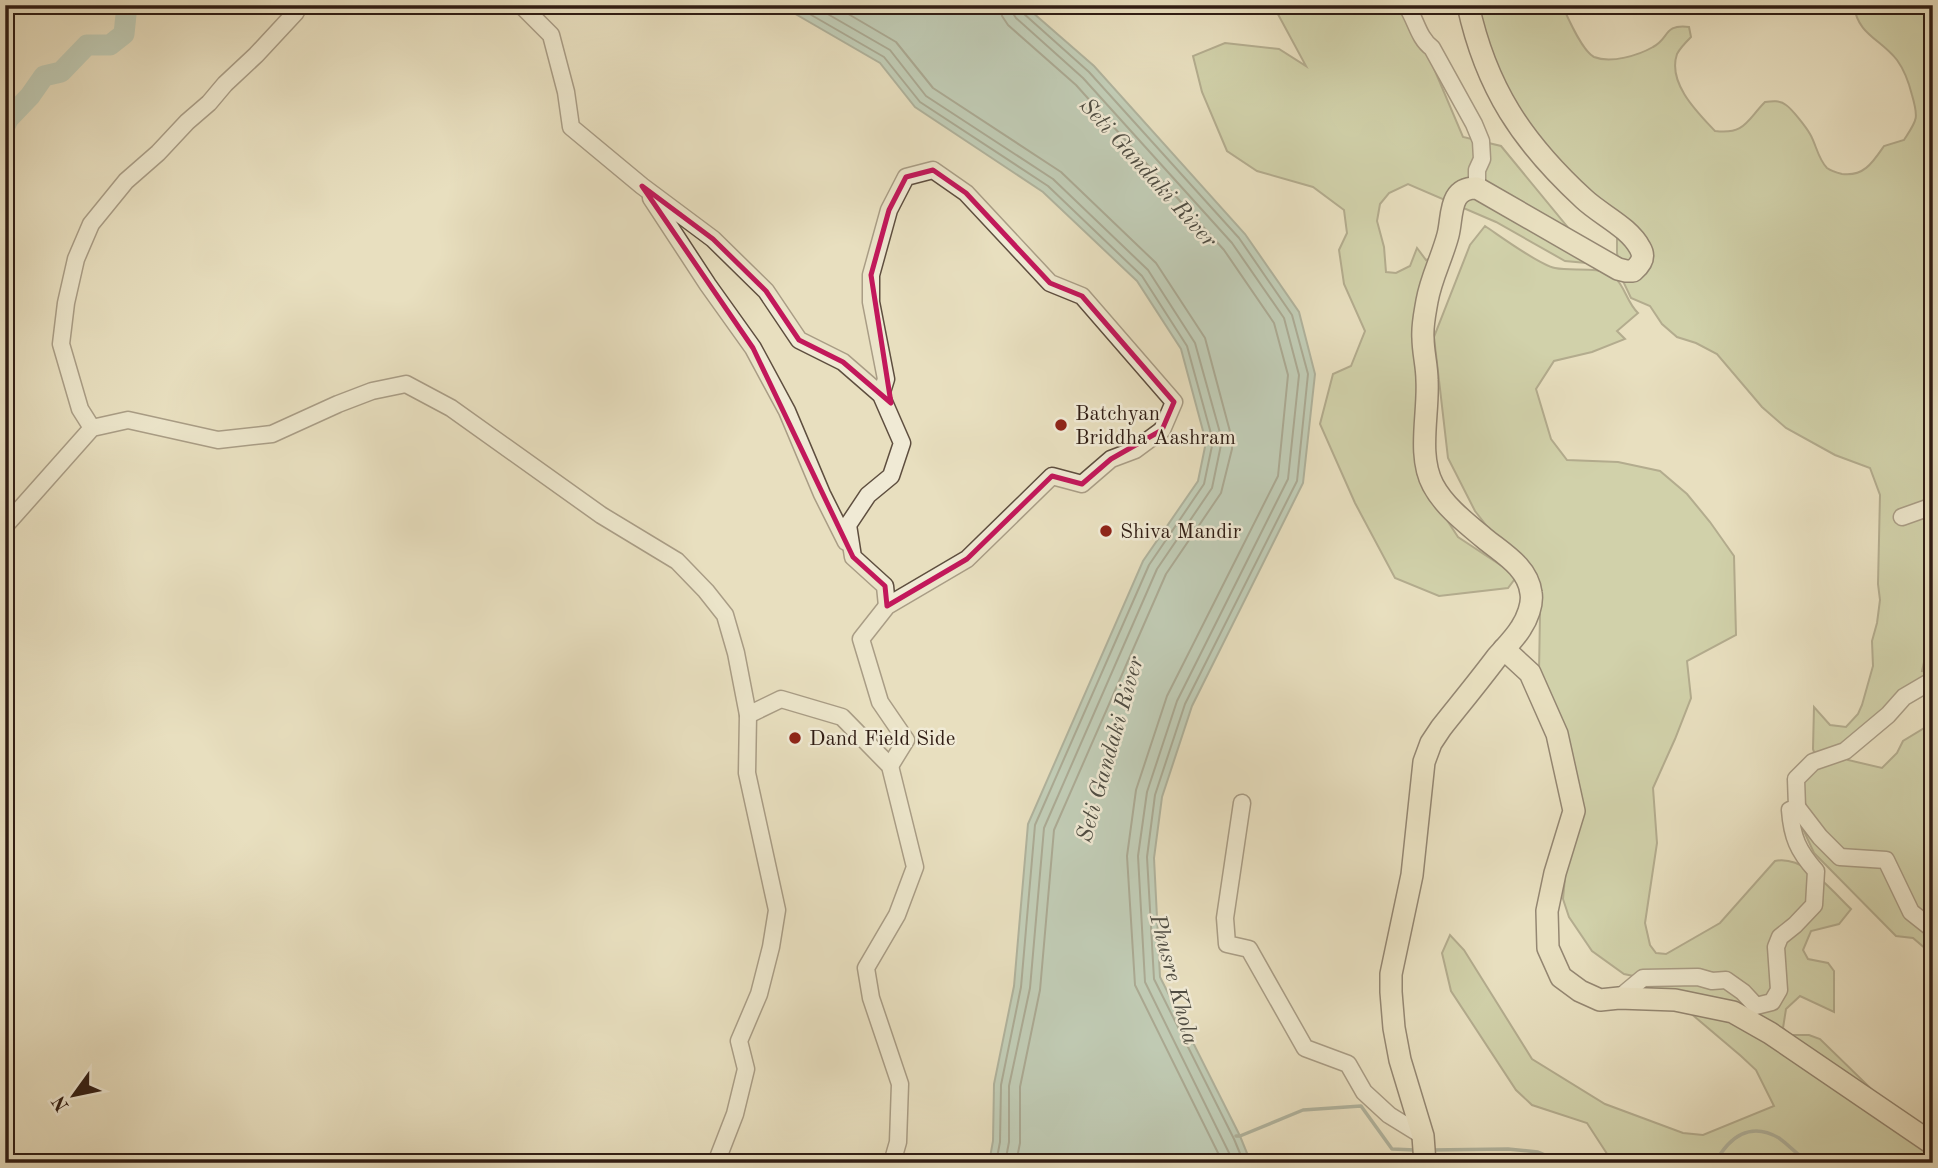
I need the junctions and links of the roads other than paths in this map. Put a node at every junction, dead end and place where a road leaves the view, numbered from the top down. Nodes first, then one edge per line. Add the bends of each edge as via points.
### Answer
1 (288, 5) edge
2 (521, 5) edge
3 (1406, 5) edge
4 (1468, 5) edge
5 (642, 186) junction
6 (1477, 188) junction
7 (881, 395) junction
8 (92, 428) junction
9 (1933, 506) edge
10 (1902, 517) dead end
11 (5, 526) edge
12 (853, 557) junction
13 (887, 606) junction
14 (1504, 649) junction
15 (1933, 680) edge
16 (748, 715) junction
17 (890, 766) junction
18 (1242, 803) dead end
19 (1797, 807) junction
20 (1933, 931) edge
21 (1619, 998) junction
22 (1423, 1136) junction
23 (1933, 1144) edge
24 (716, 1163) edge
25 (892, 1163) edge
26 (1425, 1163) edge

1 - 8 street via 296,12 126,181 91,224 76,259 61,344 80,408
2 - 5 street via 551,34 571,127
3 - 6 street via 1478,132 1482,159
4 - 6 main road via 1486,65 1517,126 1586,201 1633,239 1642,261 1633,271 1618,269
5 - 7 street via 713,239 766,291 799,340 843,362
5 - 12 street via 753,348
6 - 14 main road via 1469,187 1456,198 1427,299 1424,456 1440,496 1515,563 1529,584 1530,606 1521,629
7 - 12 street via 902,443 891,476 867,495 848,525
7 - 13 street via 886,379 871,302 871,275 889,210 906,177 933,170 966,194 1050,283 1082,296 1174,402 1162,430 1135,450 1111,460 1083,484 1052,477 967,559
8 - 11 street
8 - 16 street via 128,420 218,440 272,434 372,391 406,384 451,408 601,515 677,561 725,615
9 - 10 street
12 - 13 street via 885,586
13 - 17 street via 861,639 880,702 906,740
14 - 21 main road via 1530,673 1557,734 1574,811 1547,911 1548,948 1561,977 1580,991 1600,999
14 - 22 main road via 1431,743 1424,762 1412,875 1391,974 1394,1028
15 - 19 street via 1904,697 1845,751 1813,762 1796,779
16 - 17 street via 781,699 842,717
16 - 24 street via 747,773 777,910 759,994 739,1041 746,1069
17 - 25 street via 915,867 897,915 866,968 871,998 900,1084 898,1142
18 - 22 street via 1225,919 1227,944 1249,949 1305,1048 1348,1064 1364,1092
19 - 20 street via 1840,858 1886,860 1911,912
19 - 21 street via 1790,810 1792,831 1802,856 1816,871 1814,905 1780,937 1776,947 1779,990 1772,1002 1756,1006 1726,980 1698,976 1643,978
21 - 23 main road via 1675,1000 1733,1012 1770,1032
22 - 26 main road

